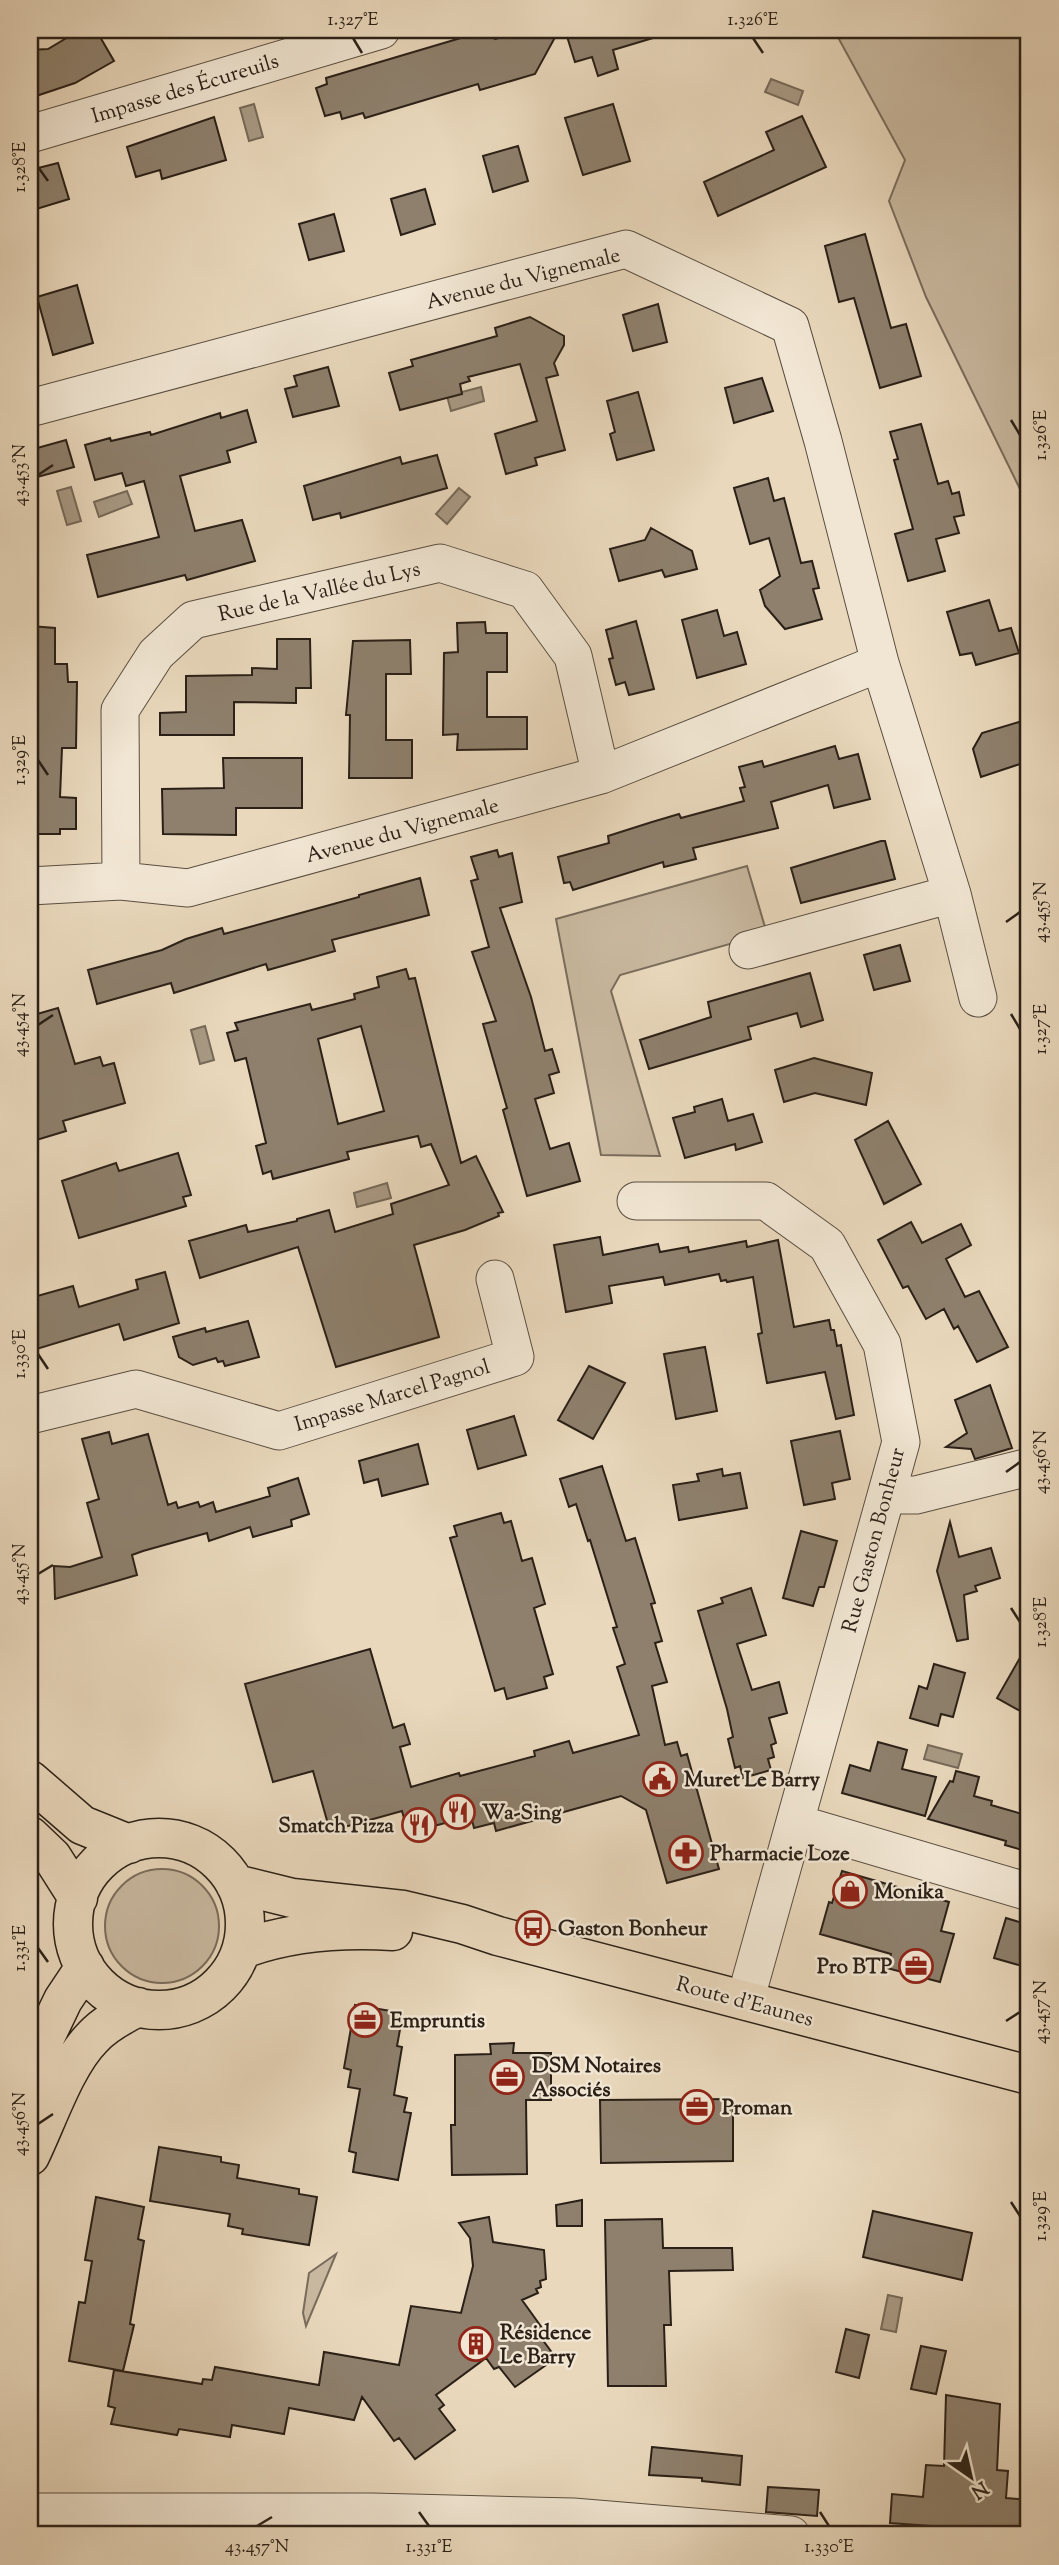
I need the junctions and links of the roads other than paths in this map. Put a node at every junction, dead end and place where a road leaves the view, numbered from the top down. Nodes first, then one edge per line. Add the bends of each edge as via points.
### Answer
1 (381, 30) edge
2 (30, 134) edge
3 (30, 408) edge
4 (880, 663) junction
5 (601, 775) junction
6 (121, 881) junction
7 (30, 886) edge
8 (951, 894) junction
9 (748, 950) dead end
10 (978, 998) dead end
11 (636, 1201) dead end
12 (495, 1279) dead end
13 (30, 1415) edge
14 (1029, 1468) edge
15 (887, 1495) junction
16 (30, 1780) edge
17 (795, 1823) junction
18 (30, 1836) edge
19 (129, 1844) junction
20 (235, 1884) junction
21 (1029, 1892) edge
22 (78, 1898) junction
23 (462, 1924) junction
24 (243, 1949) junction
25 (85, 1967) junction
26 (746, 2001) junction
27 (138, 2007) junction
28 (1029, 2075) edge
29 (30, 2087) edge
30 (30, 2156) edge
31 (30, 2512) edge
32 (372, 2524) edge
33 (791, 2535) edge

1 - 2 street, Impasse des Écureuils
3 - 4 street, Avenue du Vignemale via 626,249 790,326
4 - 5 street, Avenue du Vignemale
4 - 8 street, Avenue du Vignemale
5 - 6 street, Avenue du Vignemale via 188,888
5 - 6 street, Rue de la Vallée du Lys via 573,656 525,590 440,563 193,620 156,654 120,710
6 - 7 street, Avenue du Vignemale
8 - 9 street
8 - 10 street, Avenue du Vignemale
11 - 15 street, Rue Gaston Bonheur via 766,1200 827,1245 882,1344 901,1442
12 - 13 street, Impasse Marcel Pagnol via 515,1357 279,1430 136,1389
14 - 15 street via 916,1495
15 - 17 street, Rue Gaston Bonheur
16 - 19 main road via 82,1825
17 - 21 street
17 - 26 street, Rue Gaston Bonheur
18 - 22 main road via 52,1857
19 - 20 main road via 169,1839 190,1844 208,1853
19 - 22 main road via 94,1869
20 - 23 main road, Route d'Eaunes via 292,1898 403,1910
20 - 24 main road via 245,1923
22 - 25 main road via 74,1928
23 - 24 main road, Route d'Eaunes via 293,1935
23 - 26 main road, Route d'Eaunes
24 - 27 main road via 225,1980 192,2004 172,2009
25 - 27 main road via 113,1997
25 - 29 main road via 40,2048
26 - 28 main road, Route d'Eaunes
27 - 30 main road via 93,2036 71,2066
31 - 32 street
32 - 33 street via 573,2516

